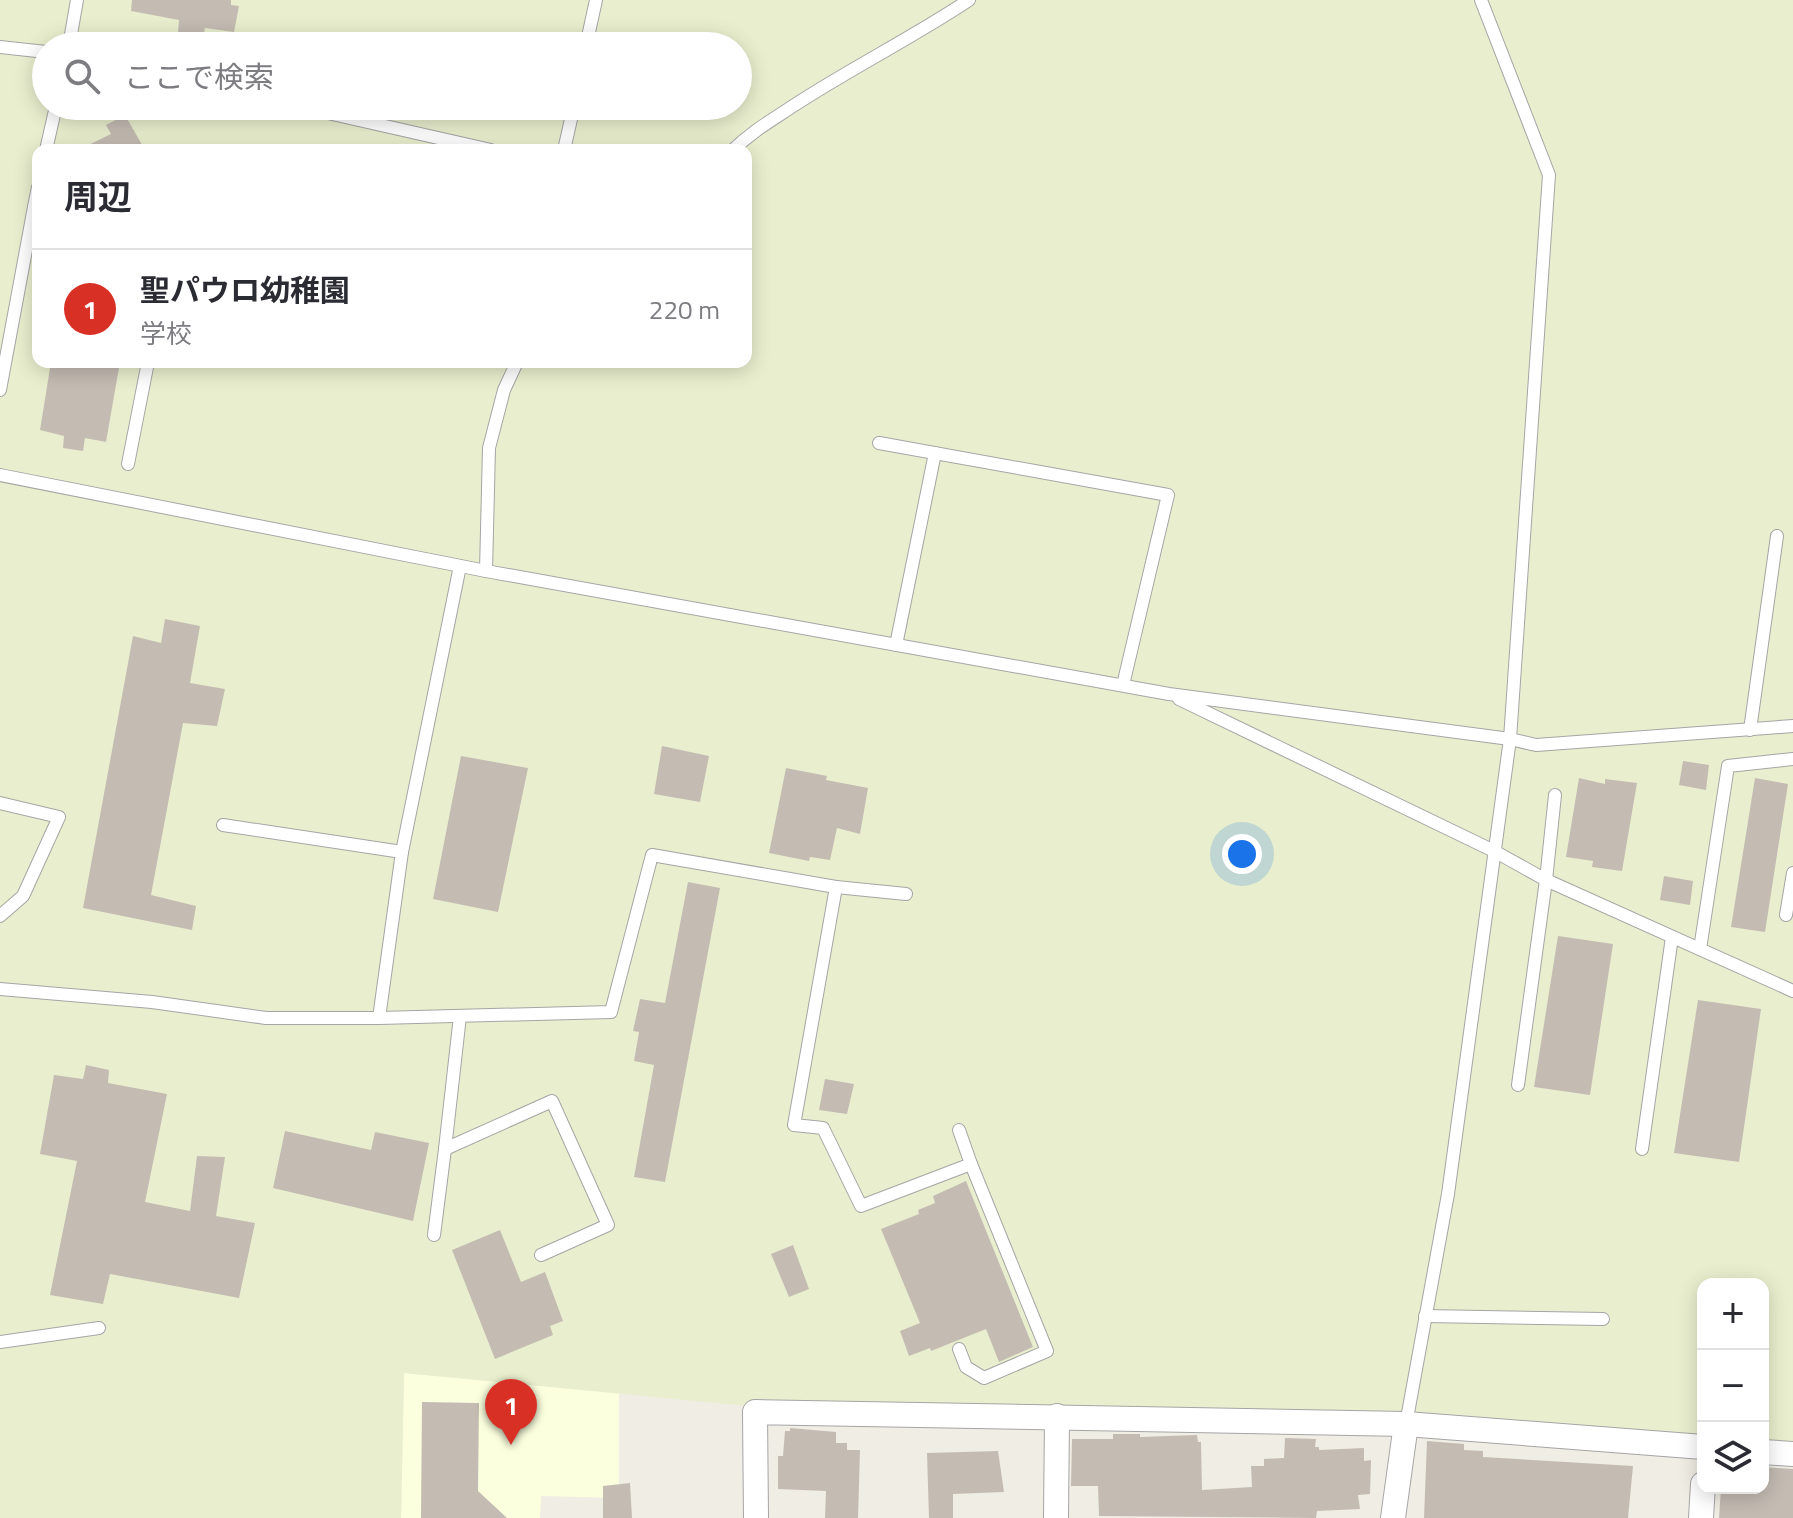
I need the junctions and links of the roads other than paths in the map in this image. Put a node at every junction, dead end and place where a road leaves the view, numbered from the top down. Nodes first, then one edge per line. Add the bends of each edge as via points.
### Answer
1 (77, 0) edge
2 (596, 0) edge
3 (969, 0) edge
4 (1481, 0) edge
5 (71, 32) edge
6 (589, 32) edge
7 (0, 47) edge
8 (32, 50) edge
9 (53, 120) edge
10 (359, 120) edge
11 (571, 120) edge
12 (47, 144) edge
13 (465, 144) edge
14 (565, 144) edge
15 (739, 144) edge
16 (32, 238) edge
17 (147, 368) edge
18 (514, 368) edge
19 (0, 390) edge
20 (879, 443) dead end
21 (935, 453) junction
22 (128, 464) dead end
23 (0, 475) edge
24 (1777, 536) dead end
25 (460, 566) junction
26 (486, 571) junction
27 (896, 645) junction
28 (1123, 685) junction
29 (1169, 694) junction
30 (1793, 726) edge
31 (1750, 730) junction
32 (1510, 739) junction
33 (1793, 759) edge
34 (1555, 795) dead end
35 (0, 803) edge
36 (223, 825) dead end
37 (1494, 851) junction
38 (402, 852) junction
39 (1793, 873) edge
40 (1546, 880) junction
41 (836, 887) junction
42 (906, 894) dead end
43 (1786, 915) dead end
44 (0, 916) edge
45 (1672, 937) junction
46 (1700, 949) junction
47 (0, 989) edge
48 (1793, 991) edge
49 (460, 1016) junction
50 (379, 1018) junction
51 (1518, 1085) dead end
52 (959, 1130) dead end
53 (445, 1149) junction
54 (1642, 1149) dead end
55 (971, 1164) junction
56 (434, 1235) dead end
57 (541, 1255) dead end
58 (1425, 1316) junction
59 (1603, 1319) dead end
60 (99, 1328) dead end
61 (0, 1342) edge
62 (959, 1349) dead end
63 (1057, 1416) junction
64 (1406, 1424) junction
65 (1697, 1447) edge
66 (1769, 1452) edge
67 (1793, 1454) edge
68 (1702, 1494) edge
69 (756, 1518) edge
70 (1056, 1518) edge
71 (1393, 1518) edge
72 (1701, 1518) edge

1 - 5 lane
2 - 6 lane
3 - 15 lane via 820,88
4 - 32 lane via 1549,175
7 - 8 lane
9 - 12 lane
10 - 13 lane
11 - 14 lane
16 - 19 lane
17 - 22 lane
18 - 26 lane via 489,448
20 - 21 lane
21 - 27 lane
21 - 28 lane via 1168,495
23 - 25 lane
24 - 31 lane
25 - 26 lane
25 - 38 lane
26 - 27 lane
27 - 28 lane
28 - 29 lane
29 - 32 lane
29 - 37 lane
30 - 31 lane
31 - 32 lane via 1536,745
32 - 37 lane
33 - 46 lane via 1728,766
34 - 40 lane
35 - 44 lane via 59,817 23,896
36 - 38 lane
37 - 40 lane
37 - 58 lane via 1448,1194
38 - 50 lane
39 - 43 lane
40 - 45 lane
40 - 51 lane
41 - 42 lane
41 - 49 lane via 652,855 611,1012
41 - 55 lane via 794,1125 823,1128 861,1206
45 - 46 lane
45 - 54 lane
46 - 48 lane
47 - 50 lane via 266,1018
49 - 50 lane
49 - 53 lane
52 - 55 lane
53 - 56 lane
53 - 57 lane via 552,1101 608,1225
55 - 62 lane via 1047,1351 984,1378 966,1367
58 - 59 lane
58 - 64 lane
60 - 61 lane
63 - 64 street
63 - 69 street via 755,1412
63 - 70 street
64 - 65 street
64 - 71 street
66 - 67 street
68 - 72 street

